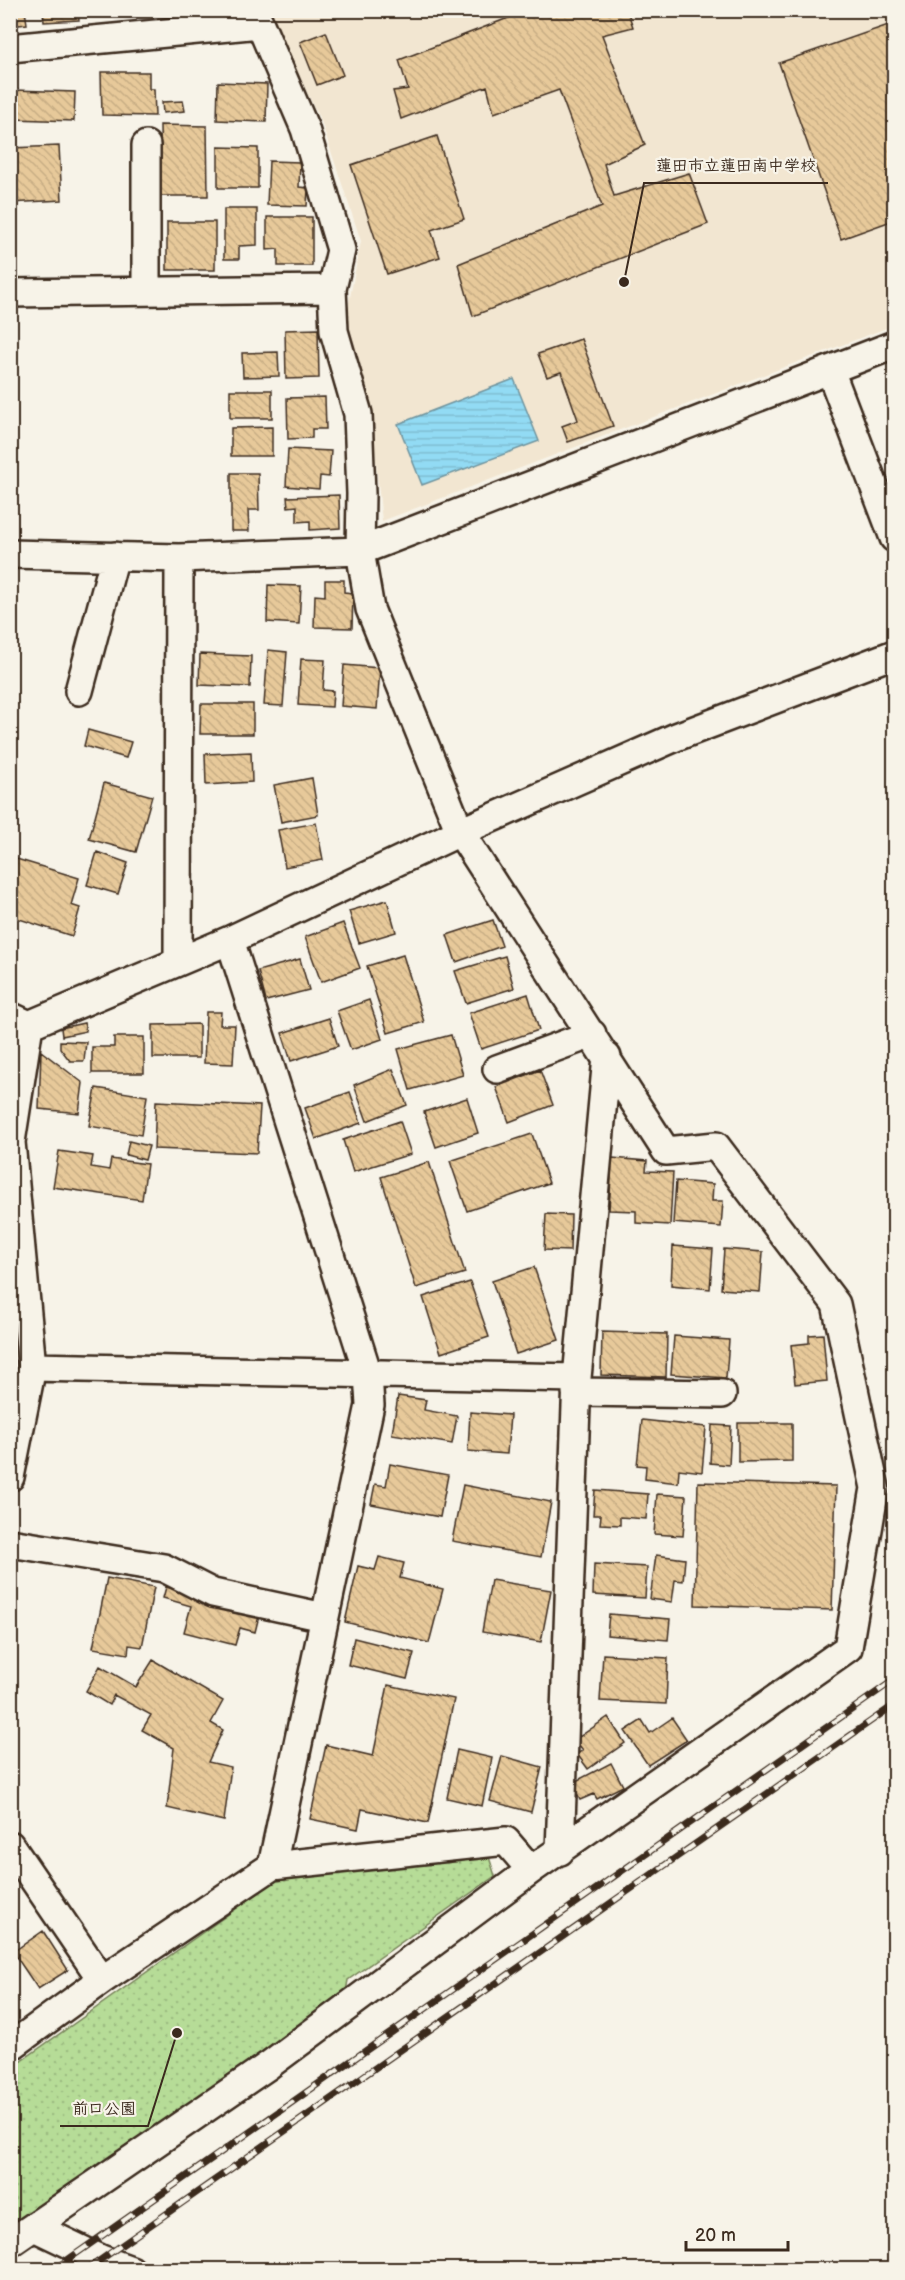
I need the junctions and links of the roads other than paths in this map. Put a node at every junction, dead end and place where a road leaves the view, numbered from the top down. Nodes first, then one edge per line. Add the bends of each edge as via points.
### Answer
1 (257, 17) edge
2 (10, 48) edge
3 (146, 145) dead end
4 (332, 289) junction
5 (146, 291) junction
6 (10, 293) edge
7 (894, 345) edge
8 (830, 370) junction
9 (894, 538) edge
10 (360, 551) junction
11 (10, 554) edge
12 (115, 556) junction
13 (179, 558) junction
14 (894, 654) edge
15 (79, 691) dead end
16 (460, 832) junction
17 (230, 940) junction
18 (178, 962) junction
19 (20, 1021) edge
20 (592, 1034) junction
21 (607, 1057) junction
22 (496, 1069) dead end
23 (32, 1367) junction
24 (368, 1374) junction
25 (576, 1385) junction
26 (722, 1394) dead end
27 (10, 1478) edge
28 (10, 1542) edge
29 (324, 1617) junction
30 (10, 1845) edge
31 (560, 1851) junction
32 (272, 1866) junction
33 (531, 1870) junction
34 (102, 1980) junction
35 (10, 2047) edge
36 (34, 2227) junction
37 (10, 2243) edge
38 (131, 2270) edge

1 - 2 street
1 - 4 street via 305,129 341,250
3 - 5 street
4 - 5 street
4 - 10 street via 333,331 358,414
5 - 6 street
7 - 8 street
8 - 9 street
8 - 10 street
10 - 13 street
10 - 16 street via 370,609
11 - 12 street
12 - 13 street
12 - 15 street
13 - 18 street
14 - 16 street via 676,737
16 - 17 street
16 - 20 street
17 - 18 street
17 - 24 street
18 - 19 street
19 - 23 street via 11,1142
20 - 21 street
20 - 22 street
21 - 25 street
21 - 31 street via 666,1151 716,1146 836,1304 875,1488 848,1648
23 - 24 street
23 - 27 street
24 - 25 street
24 - 29 street via 370,1405
25 - 26 street
25 - 31 street
28 - 29 street via 164,1568 213,1593
29 - 32 street
30 - 34 street
31 - 33 street
32 - 33 street via 507,1841
32 - 34 street
33 - 36 street via 269,2065
34 - 35 street
36 - 37 street
36 - 38 street

